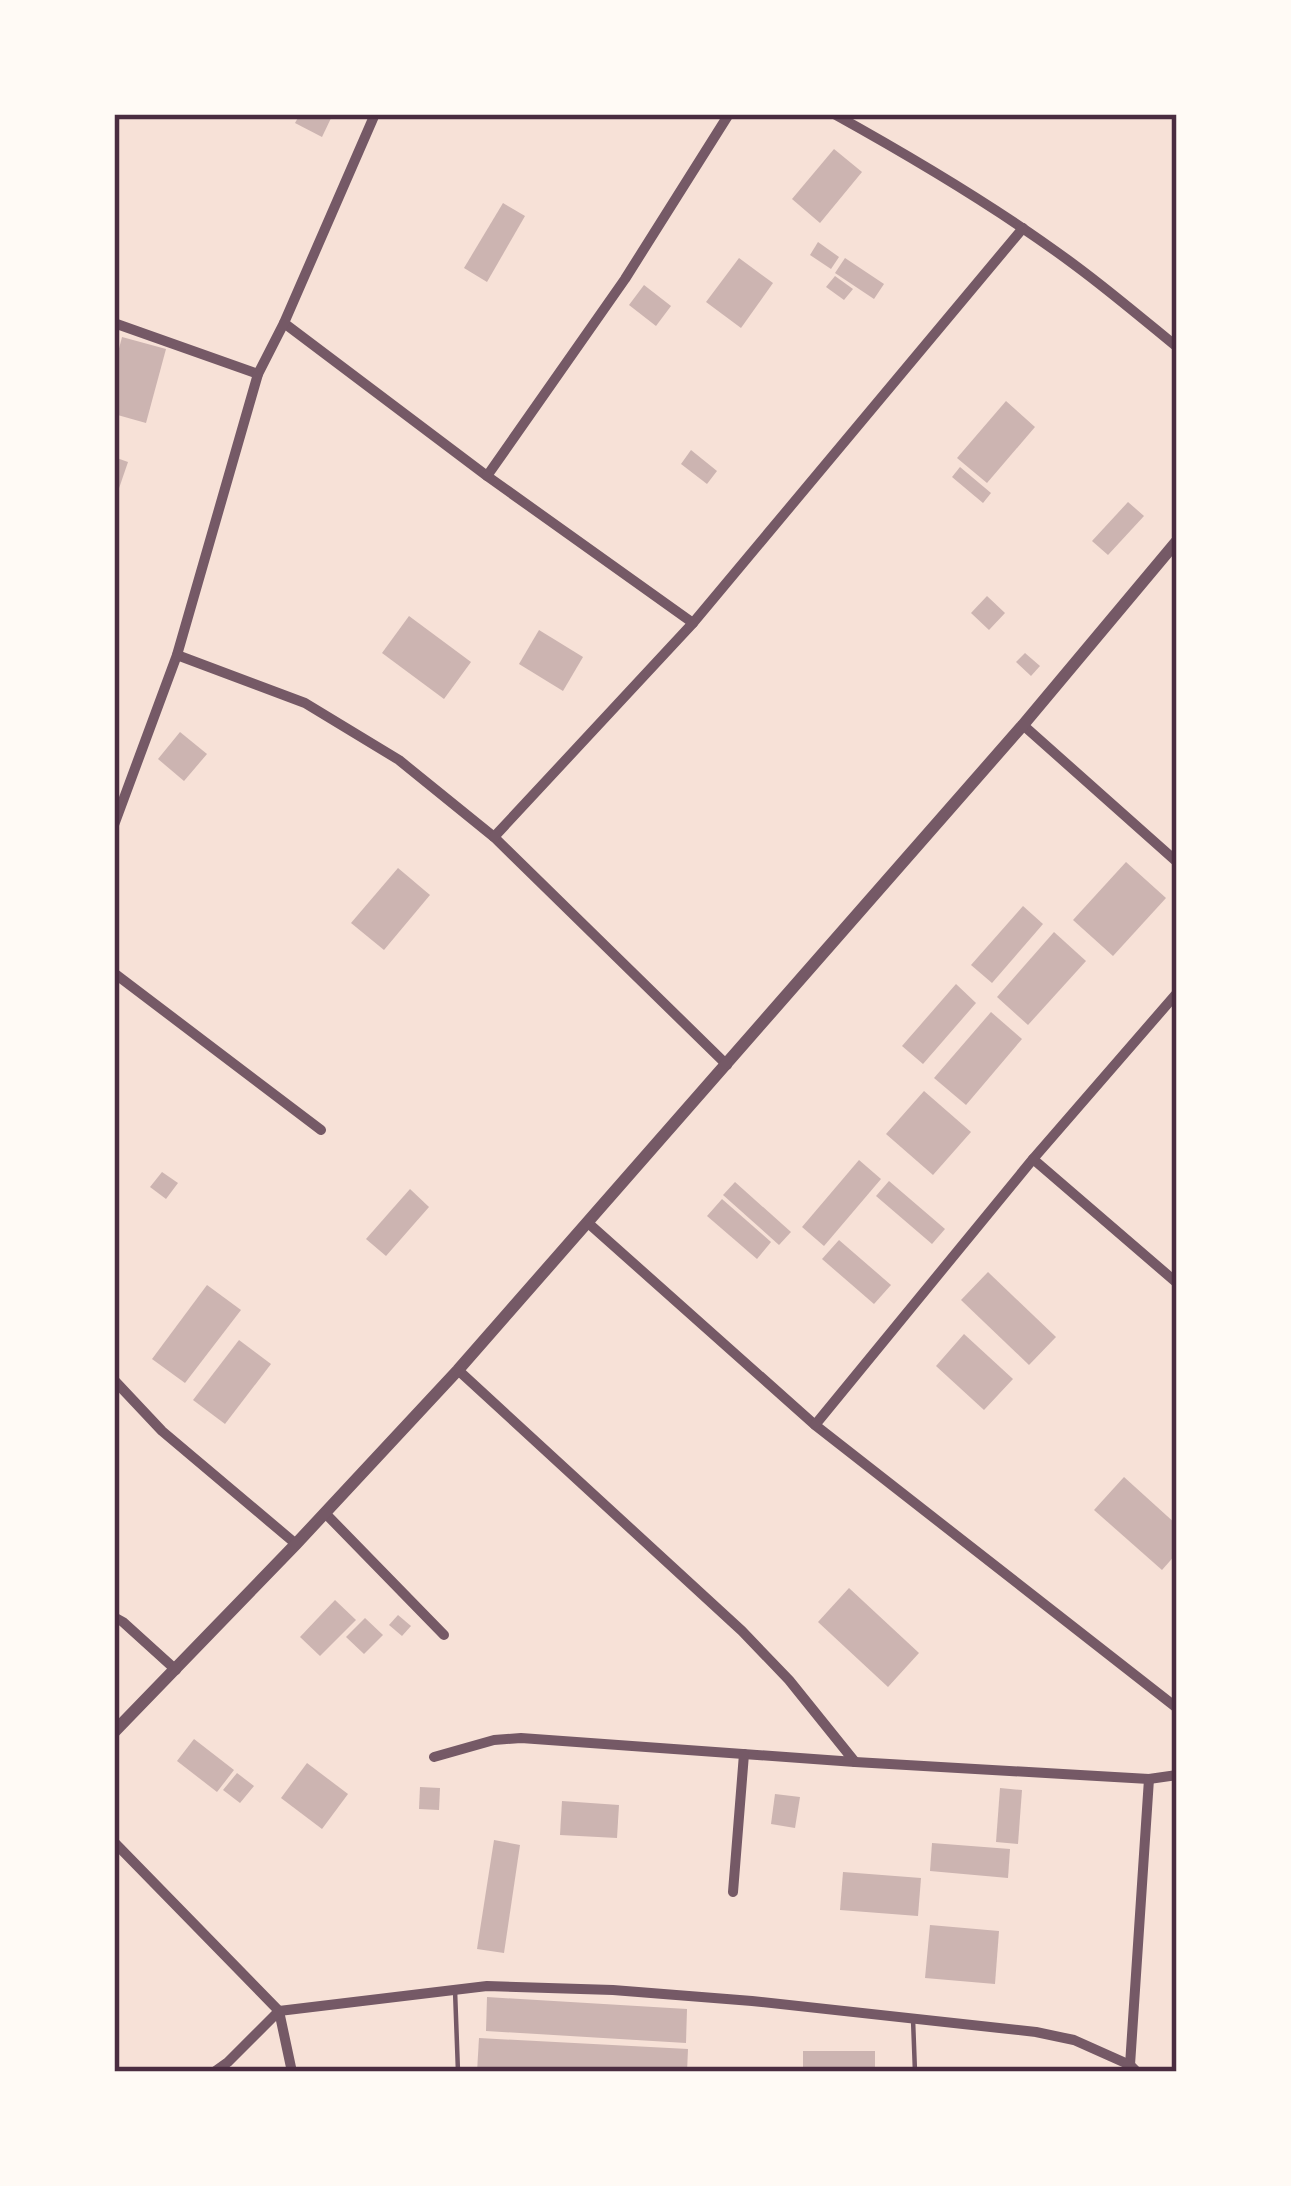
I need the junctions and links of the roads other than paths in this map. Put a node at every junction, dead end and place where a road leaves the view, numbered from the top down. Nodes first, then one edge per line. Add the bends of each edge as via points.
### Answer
1 (375, 114) edge
2 (729, 114) edge
3 (834, 114) edge
4 (1023, 229) junction
5 (114, 323) edge
6 (284, 323) junction
7 (1177, 347) edge
8 (258, 374) junction
9 (487, 476) junction
10 (1177, 541) edge
11 (693, 623) junction
12 (177, 655) junction
13 (1023, 725) junction
14 (114, 825) edge
15 (494, 837) junction
16 (1177, 862) edge
17 (114, 973) edge
18 (1177, 993) edge
19 (727, 1065) junction
20 (321, 1130) dead end
21 (1034, 1159) junction
22 (586, 1222) junction
23 (1177, 1283) edge
24 (458, 1370) junction
25 (114, 1380) edge
26 (815, 1425) junction
27 (325, 1513) junction
28 (296, 1544) junction
29 (114, 1617) edge
30 (444, 1635) dead end
31 (176, 1670) junction
32 (1177, 1708) edge
33 (114, 1732) edge
34 (744, 1754) junction
35 (434, 1757) dead end
36 (855, 1762) junction
37 (1177, 1775) edge
38 (1149, 1779) junction
39 (114, 1842) edge
40 (733, 1892) dead end
41 (455, 1990) junction
42 (279, 2011) junction
43 (913, 2019) junction
44 (1133, 2069) edge
45 (214, 2072) edge
46 (292, 2072) edge
47 (458, 2072) edge
48 (915, 2072) edge

1 - 6 street
2 - 9 street
3 - 4 street
4 - 7 street
4 - 11 street
5 - 8 street
6 - 8 street
6 - 9 street
8 - 12 street
9 - 11 street
10 - 13 street
11 - 15 street
12 - 14 street
12 - 15 street via 305,703 400,760
13 - 16 street
13 - 19 street
15 - 19 street
17 - 20 street
18 - 21 street
19 - 22 street
21 - 23 street
21 - 26 street
22 - 24 street
22 - 26 street
24 - 27 street
24 - 36 street via 742,1631
25 - 28 street
26 - 32 street
27 - 28 street
27 - 30 street
28 - 31 street
29 - 31 street
31 - 33 street
34 - 35 street via 520,1738
34 - 36 street
34 - 40 street
36 - 38 street
37 - 38 street
38 - 44 street
39 - 42 street
41 - 42 street
41 - 43 street via 613,1990
41 - 47 lane
42 - 45 street
42 - 46 street
43 - 44 street via 1074,2040
43 - 48 lane

